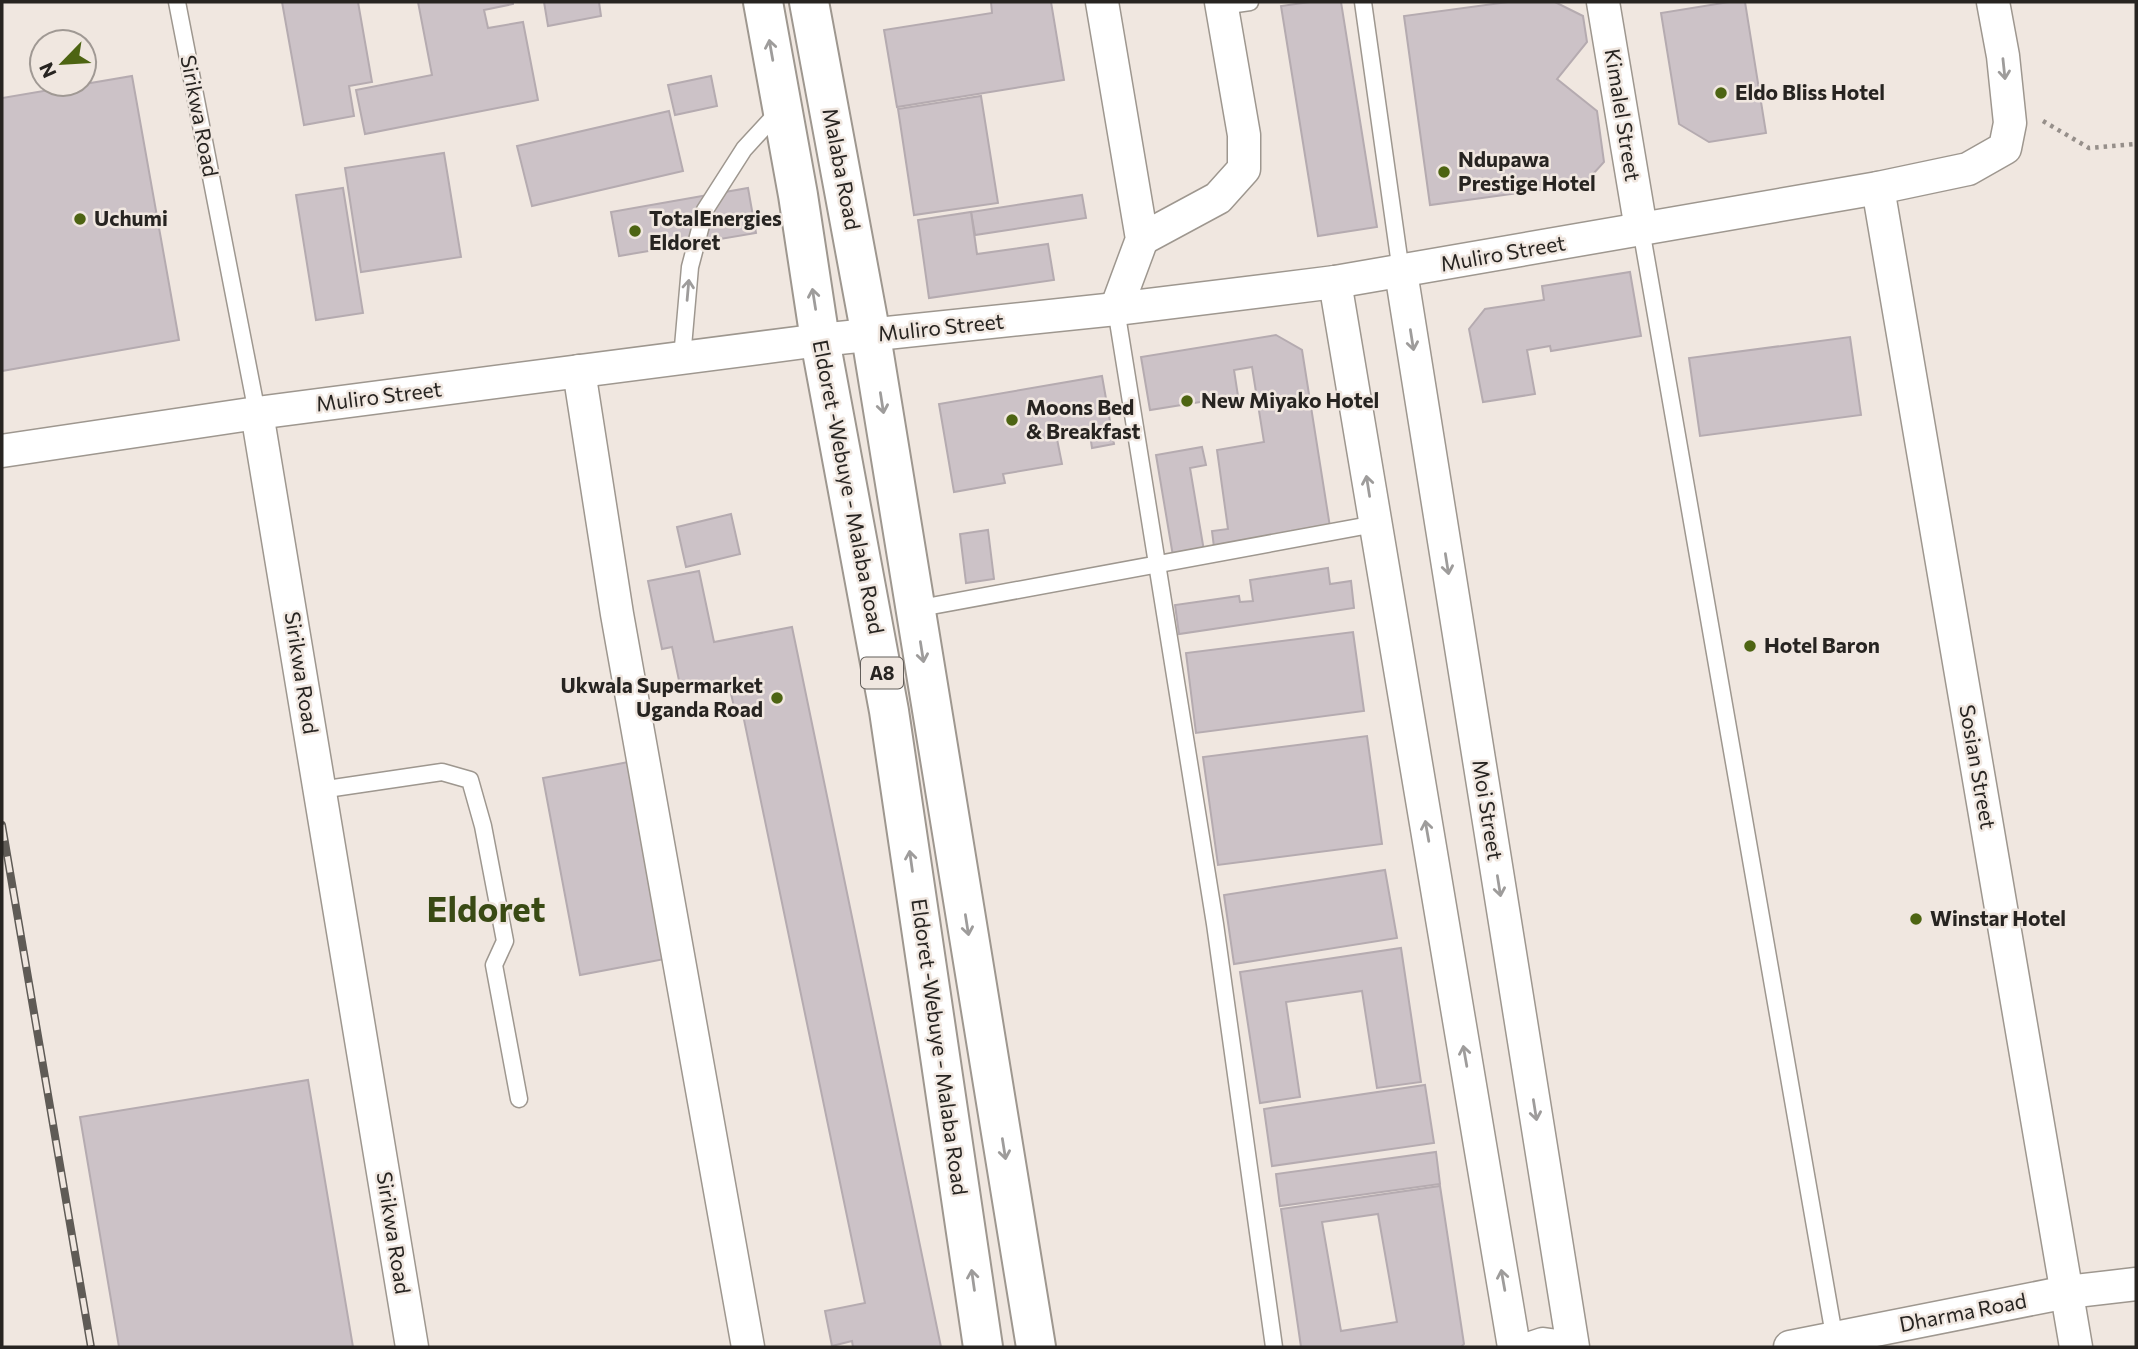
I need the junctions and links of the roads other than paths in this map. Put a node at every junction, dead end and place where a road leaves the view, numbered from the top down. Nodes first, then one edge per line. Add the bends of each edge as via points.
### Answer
1 (177, 2) edge
2 (763, 2) edge
3 (809, 2) edge
4 (1102, 2) edge
5 (1363, 2) edge
6 (1603, 2) edge
7 (1993, 2) edge
8 (1231, 3) edge
9 (782, 109) junction
10 (1878, 188) junction
11 (1641, 229) junction
12 (1142, 239) junction
13 (1401, 272) junction
14 (1335, 282) junction
15 (1116, 309) junction
16 (871, 336) junction
17 (820, 340) junction
18 (682, 358) junction
19 (579, 371) junction
20 (257, 413) junction
21 (2, 451) edge
22 (1374, 524) junction
23 (1157, 564) junction
24 (915, 609) junction
25 (320, 790) junction
26 (519, 1099) dead end
27 (2136, 1284) edge
28 (2067, 1292) junction
29 (1836, 1343) edge
30 (412, 1347) edge
31 (748, 1347) edge
32 (983, 1347) edge
33 (1036, 1347) edge
34 (1274, 1347) edge
35 (1514, 1347) edge
36 (1534, 1347) edge
37 (1565, 1347) edge
38 (1573, 1347) edge
39 (1790, 1347) edge
40 (2076, 1347) edge

1 - 20 lane, Sirikwa Road
9 -> 2 highway, Eldoret -Webuye - Malaba Road / A8
3 - 16 highway, Malaba Road / A8
4 - 12 street
5 - 13 lane
6 - 11 street, Kimalel Street
7 -> 10 street, Muliro Street via 2010,123 2005,148 1968,169
8 - 12 street via 1244,169 1218,198
17 -> 9 highway, Eldoret -Webuye - Malaba Road / A8
18 -> 9 lane via 690,267 705,210 744,149
10 - 11 street, Muliro Street
10 - 28 street, Sosian Street
11 - 13 street, Muliro Street
11 - 29 lane
12 - 15 street
13 - 14 street, Muliro Street
13 -> 38 street, Moi Street
14 - 15 street, Muliro Street
22 -> 14 street
15 - 16 street, Muliro Street
15 - 23 lane
16 - 17 street, Muliro Street
16 -> 24 highway, Eldoret -Webuye - Malaba Road / A8
17 - 18 street, Muliro Street
32 -> 17 highway, Eldoret -Webuye - Malaba Road / A8 via 889,710
18 - 19 street, Muliro Street
19 - 20 street, Muliro Street
19 - 31 street via 617,614
20 - 21 street, Muliro Street
20 - 25 street, Sirikwa Road
22 - 23 lane
35 -> 22 street
23 - 24 lane
23 - 34 lane via 1215,924
24 -> 33 highway, Eldoret -Webuye - Malaba Road / A8
25 - 26 lane via 442,772 470,780 505,941 494,965
25 - 30 street, Sirikwa Road
27 - 28 street, Dharma Road
28 - 29 street, Dharma Road
28 - 40 street, Sosian Street
29 - 39 street, Dharma Road
36 - 37 street

